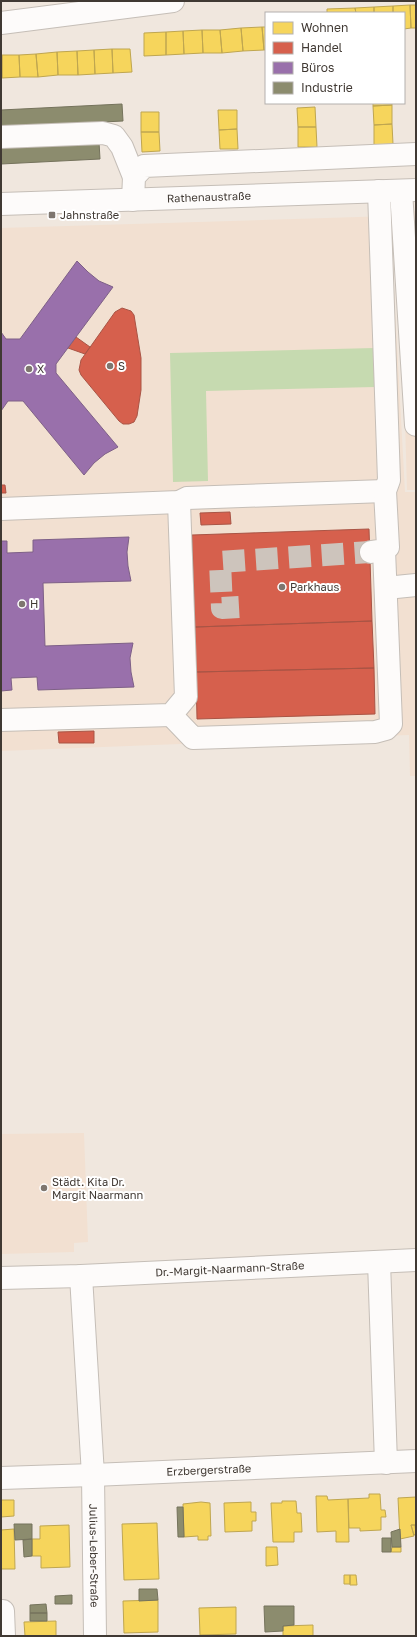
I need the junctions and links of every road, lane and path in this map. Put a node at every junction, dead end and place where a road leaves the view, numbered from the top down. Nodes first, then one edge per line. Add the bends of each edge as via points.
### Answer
1 (173, 1) edge
2 (1, 23) edge
3 (1, 137) edge
4 (416, 154) edge
5 (134, 177) junction
6 (408, 190) edge
7 (379, 191) junction
8 (133, 200) junction
9 (1, 204) edge
10 (416, 425) edge
11 (385, 491) junction
12 (179, 502) junction
13 (1, 509) edge
14 (416, 585) edge
15 (386, 588) junction
16 (171, 715) junction
17 (1, 720) edge
18 (416, 1260) edge
19 (379, 1262) junction
20 (81, 1276) junction
21 (1, 1278) edge
22 (416, 1461) edge
23 (386, 1463) junction
24 (93, 1475) junction
25 (1, 1478) edge
26 (3, 1611) dead end
27 (4, 1636) edge
28 (95, 1636) edge

1 - 2 street
3 - 5 street via 103,133 114,136 122,147
4 - 5 street via 144,166
5 - 8 street
6 - 7 street, Rathenaustraße
6 - 10 street
7 - 8 street, Rathenaustraße
7 - 11 street via 389,480
8 - 9 street, Rathenaustraße
11 - 12 street via 187,498
11 - 15 street via 388,547 377,551
12 - 13 street
12 - 16 street via 186,697
14 - 15 street
15 - 16 street via 391,724 386,729 376,732 193,738
16 - 17 street
18 - 19 street, Dr.-Margit-Naarmann-Straße
19 - 20 street, Dr.-Margit-Naarmann-Straße
19 - 23 street
20 - 21 street, Dr.-Margit-Naarmann-Straße
20 - 24 street
22 - 23 street, Erzbergerstraße
23 - 24 street, Erzbergerstraße
24 - 25 street, Erzbergerstraße
24 - 28 street, Julius-Leber-Straße
26 - 27 street

